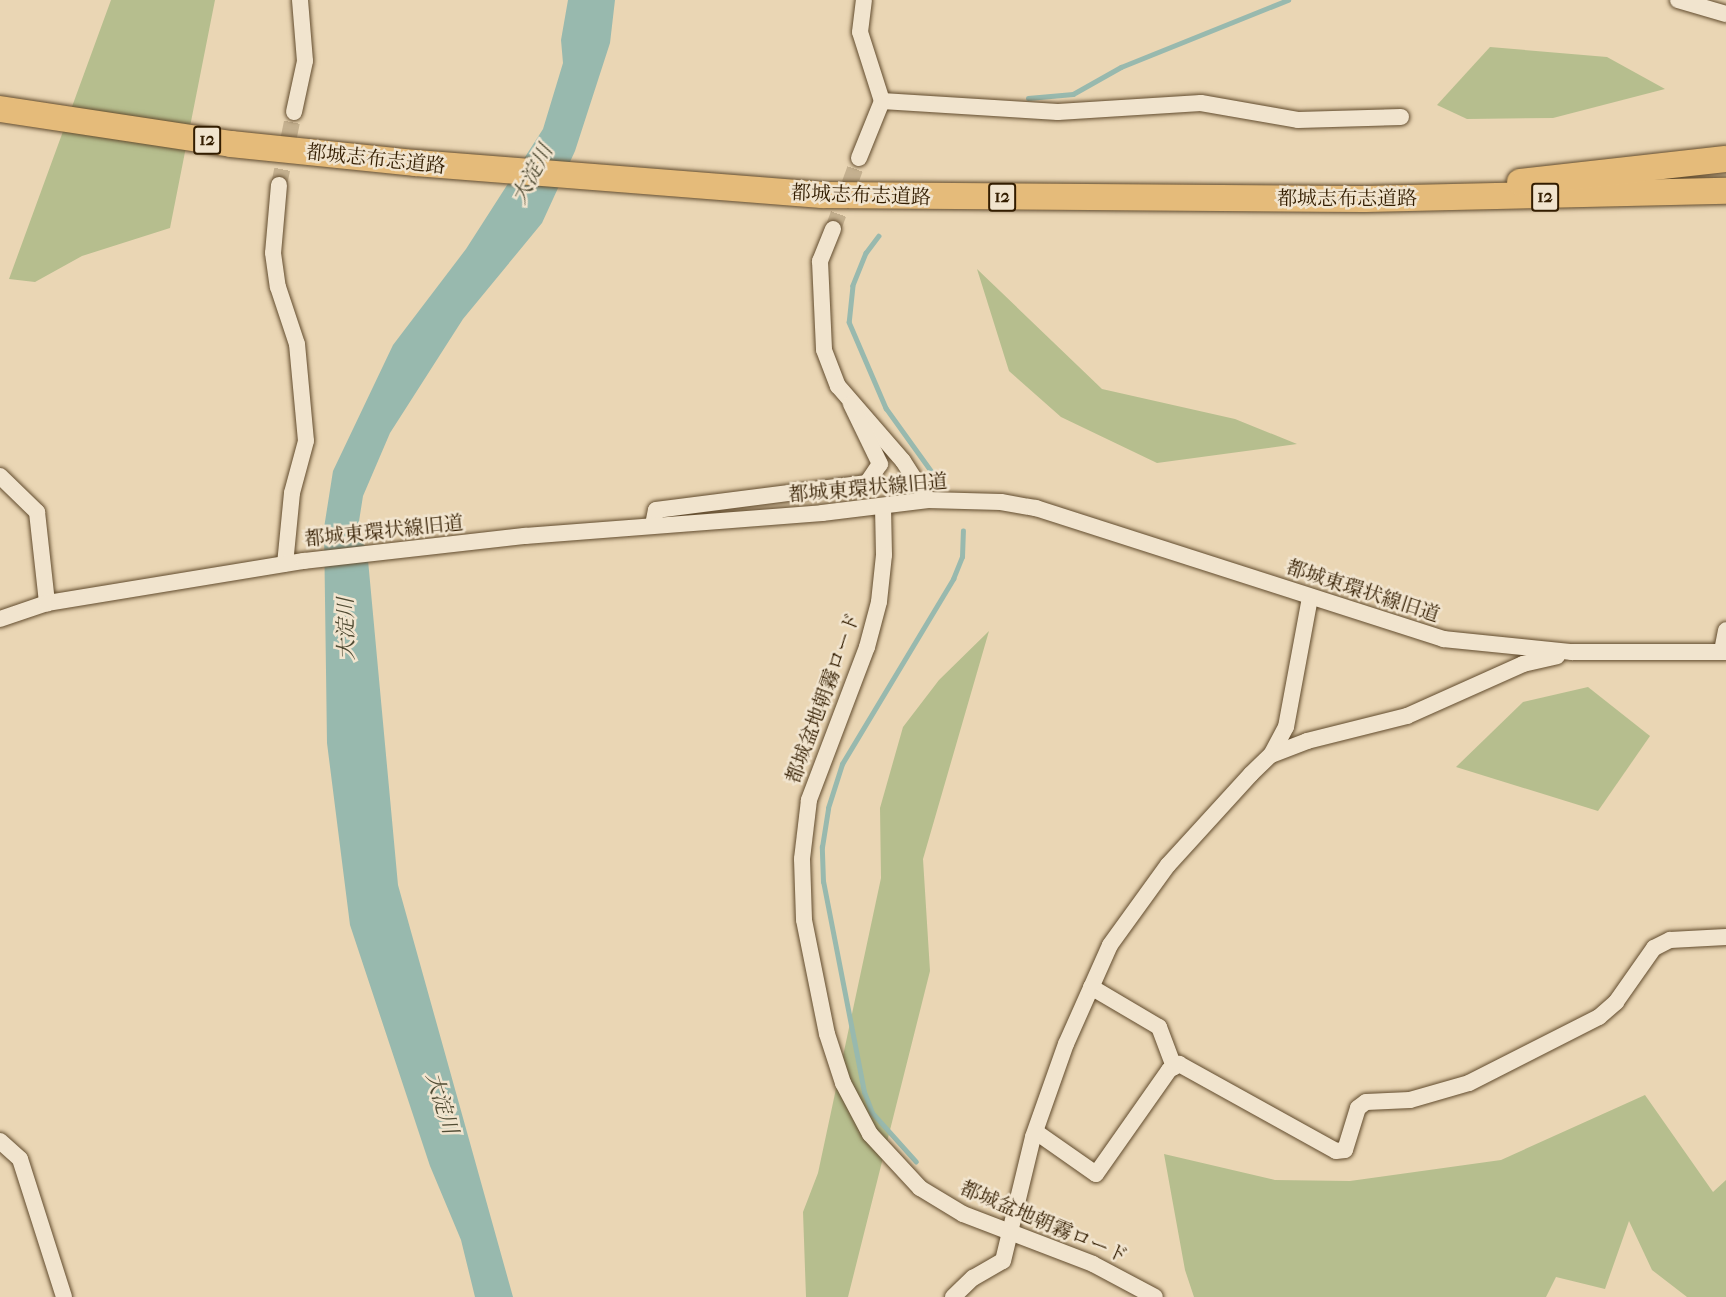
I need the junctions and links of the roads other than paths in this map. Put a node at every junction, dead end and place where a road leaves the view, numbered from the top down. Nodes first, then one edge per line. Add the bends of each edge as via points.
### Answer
1 (300, 0) edge
2 (864, 0) edge
3 (1678, 0) edge
4 (1726, 14) edge
5 (882, 101) junction
6 (0, 109) edge
7 (294, 112) tunnel mouth
8 (1401, 117) dead end
9 (859, 158) tunnel mouth
10 (1726, 159) edge
11 (279, 185) tunnel mouth
12 (1726, 191) edge
13 (1365, 199) junction
14 (1726, 205) edge
15 (833, 229) tunnel mouth
16 (852, 404) junction
17 (0, 476) edge
18 (928, 500) junction
19 (883, 507) junction
20 (653, 525) junction
21 (285, 564) junction
22 (1310, 597) junction
23 (47, 603) junction
24 (0, 619) edge
25 (1726, 630) edge
26 (1572, 652) junction
27 (1724, 652) edge
28 (1271, 755) junction
29 (1726, 937) edge
30 (1091, 987) junction
31 (1174, 1067) junction
32 (1036, 1132) junction
33 (0, 1141) edge
34 (1012, 1233) junction
35 (64, 1297) edge
36 (953, 1297) edge
37 (1155, 1297) edge

1 - 7 street via 305,60
2 - 5 street via 860,32
3 - 4 street
5 - 8 street via 1058,112 1201,103 1298,120
5 - 9 street
6 - 13 highway, 都城志布志道路 / 12 via 231,144 639,183 822,195
10 - 13 highway
11 - 21 street via 273,253 278,288 297,344 306,441 292,492
12 - 13 highway, 都城志布志道路 / 12
13 - 14 highway
15 - 16 street via 820,261 821,337 838,386
16 - 18 street via 903,461
16 - 20 street via 880,464 867,483 656,510
17 - 23 street via 37,512
18 - 19 street, 都城東環状線旧道
18 - 22 street, 都城東環状線旧道 via 1001,502 1036,508
19 - 20 street, 都城東環状線旧道
19 - 34 street, 都城盆地朝霧ロード via 884,555 879,602 867,647 810,800 802,859 806,931 827,1034 843,1083 870,1134 920,1188 963,1214
20 - 21 street, 都城東環状線旧道
21 - 23 street, 都城東環状線旧道
22 - 26 street, 都城東環状線旧道 via 1443,639
22 - 28 street via 1286,727
23 - 24 street, 都城東環状線旧道
25 - 27 street
26 - 27 street, 都城東環状線旧道
26 - 28 street via 1523,664 1407,716 1307,741
28 - 30 street via 1168,865 1123,921
29 - 31 street via 1670,940 1654,948 1616,1002 1599,1017 1469,1083 1410,1100 1366,1102 1358,1108 1345,1150 1336,1151 1179,1064
30 - 31 street via 1159,1027
30 - 32 street
31 - 32 street via 1096,1174
32 - 34 street
33 - 35 street via 20,1159
34 - 36 street via 1003,1261 973,1278
34 - 37 street, 都城盆地朝霧ロード via 1093,1264

